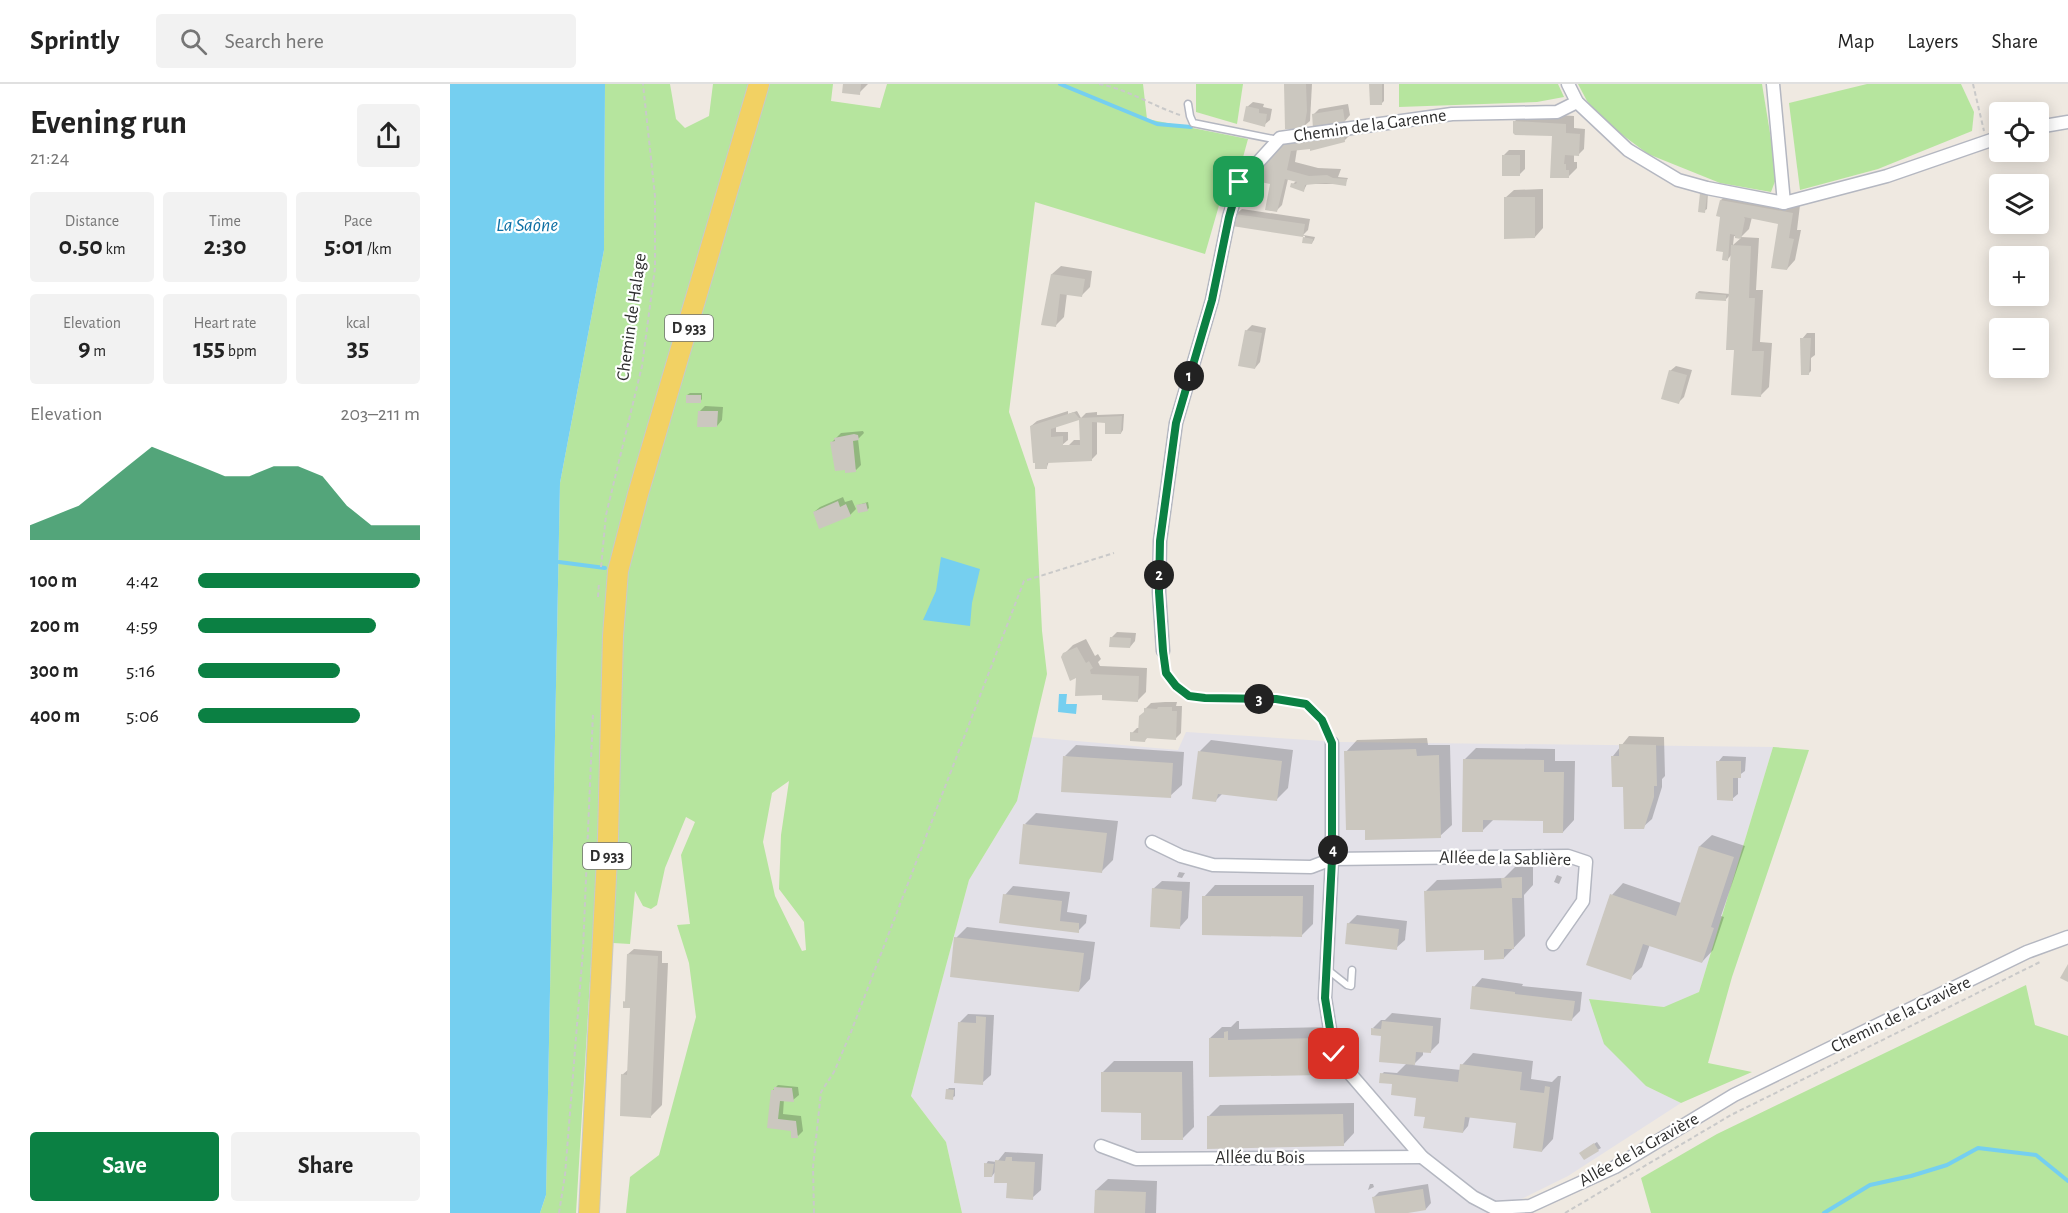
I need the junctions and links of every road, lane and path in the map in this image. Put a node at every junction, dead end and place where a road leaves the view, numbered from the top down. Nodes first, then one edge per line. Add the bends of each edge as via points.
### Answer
1 (643, 84) edge
2 (759, 84) edge
3 (1099, 84) edge
4 (1568, 84) edge
5 (1773, 84) edge
6 (1973, 84) edge
7 (1577, 102) junction
8 (1188, 104) dead end
9 (1191, 118) junction
10 (2068, 122) edge
11 (2049, 125) edge
12 (1989, 139) edge
13 (1278, 140) junction
14 (1986, 140) junction
15 (1784, 203) junction
16 (1114, 553) dead end
17 (601, 569) dead end
18 (600, 580) dead end
19 (598, 603) dead end
20 (1163, 651) joint
21 (593, 711) dead end
22 (1332, 743) joint
23 (1152, 842) dead end
24 (1332, 859) junction
25 (2068, 937) edge
26 (1553, 944) dead end
27 (2047, 959) dead end
28 (1327, 969) junction
29 (1352, 970) dead end
30 (1734, 1095) joint
31 (1101, 1146) dead end
32 (1422, 1157) junction
33 (1492, 1210) edge
34 (559, 1213) edge
35 (589, 1213) edge
36 (814, 1213) edge
37 (1565, 1213) edge

1 - 17 path, Chemin de Halage via 656,196 656,268 642,366 606,515
2 - 35 main road, D 933 via 618,571
3 - 9 path
4 - 7 street
5 - 15 street
6 - 14 path
7 - 13 street, Chemin de la Garenne via 1557,112 1452,114
7 - 15 street via 1628,150 1678,180
8 - 9 lane
9 - 13 lane via 1193,123
10 - 11 street
12 - 14 street
13 - 20 street, Chemin de la Garenne via 1239,182 1212,300 1176,423 1160,541
14 - 15 street via 1887,176
16 - 36 path via 1024,581 851,1032 821,1092 813,1167
18 - 19 path
20 - 22 path via 1166,673 1189,696 1306,704 1322,720
21 - 34 path via 583,951 566,1175
22 - 24 street
23 - 24 street via 1213,865 1311,867
24 - 26 street, Allée de la Sablière via 1568,856 1586,862 1582,901
24 - 28 street, Allée de la Gravière
25 - 30 street, Chemin de la Gravière via 2027,952
27 - 37 path via 1731,1115
28 - 29 lane via 1347,986 1351,986
28 - 32 street, Allée de la Gravière via 1325,998 1334,1054
30 - 33 street, Allée de la Gravière via 1615,1167 1530,1206
31 - 32 street, Allée du Bois via 1136,1159
32 - 33 street, Allée de la Gravière

